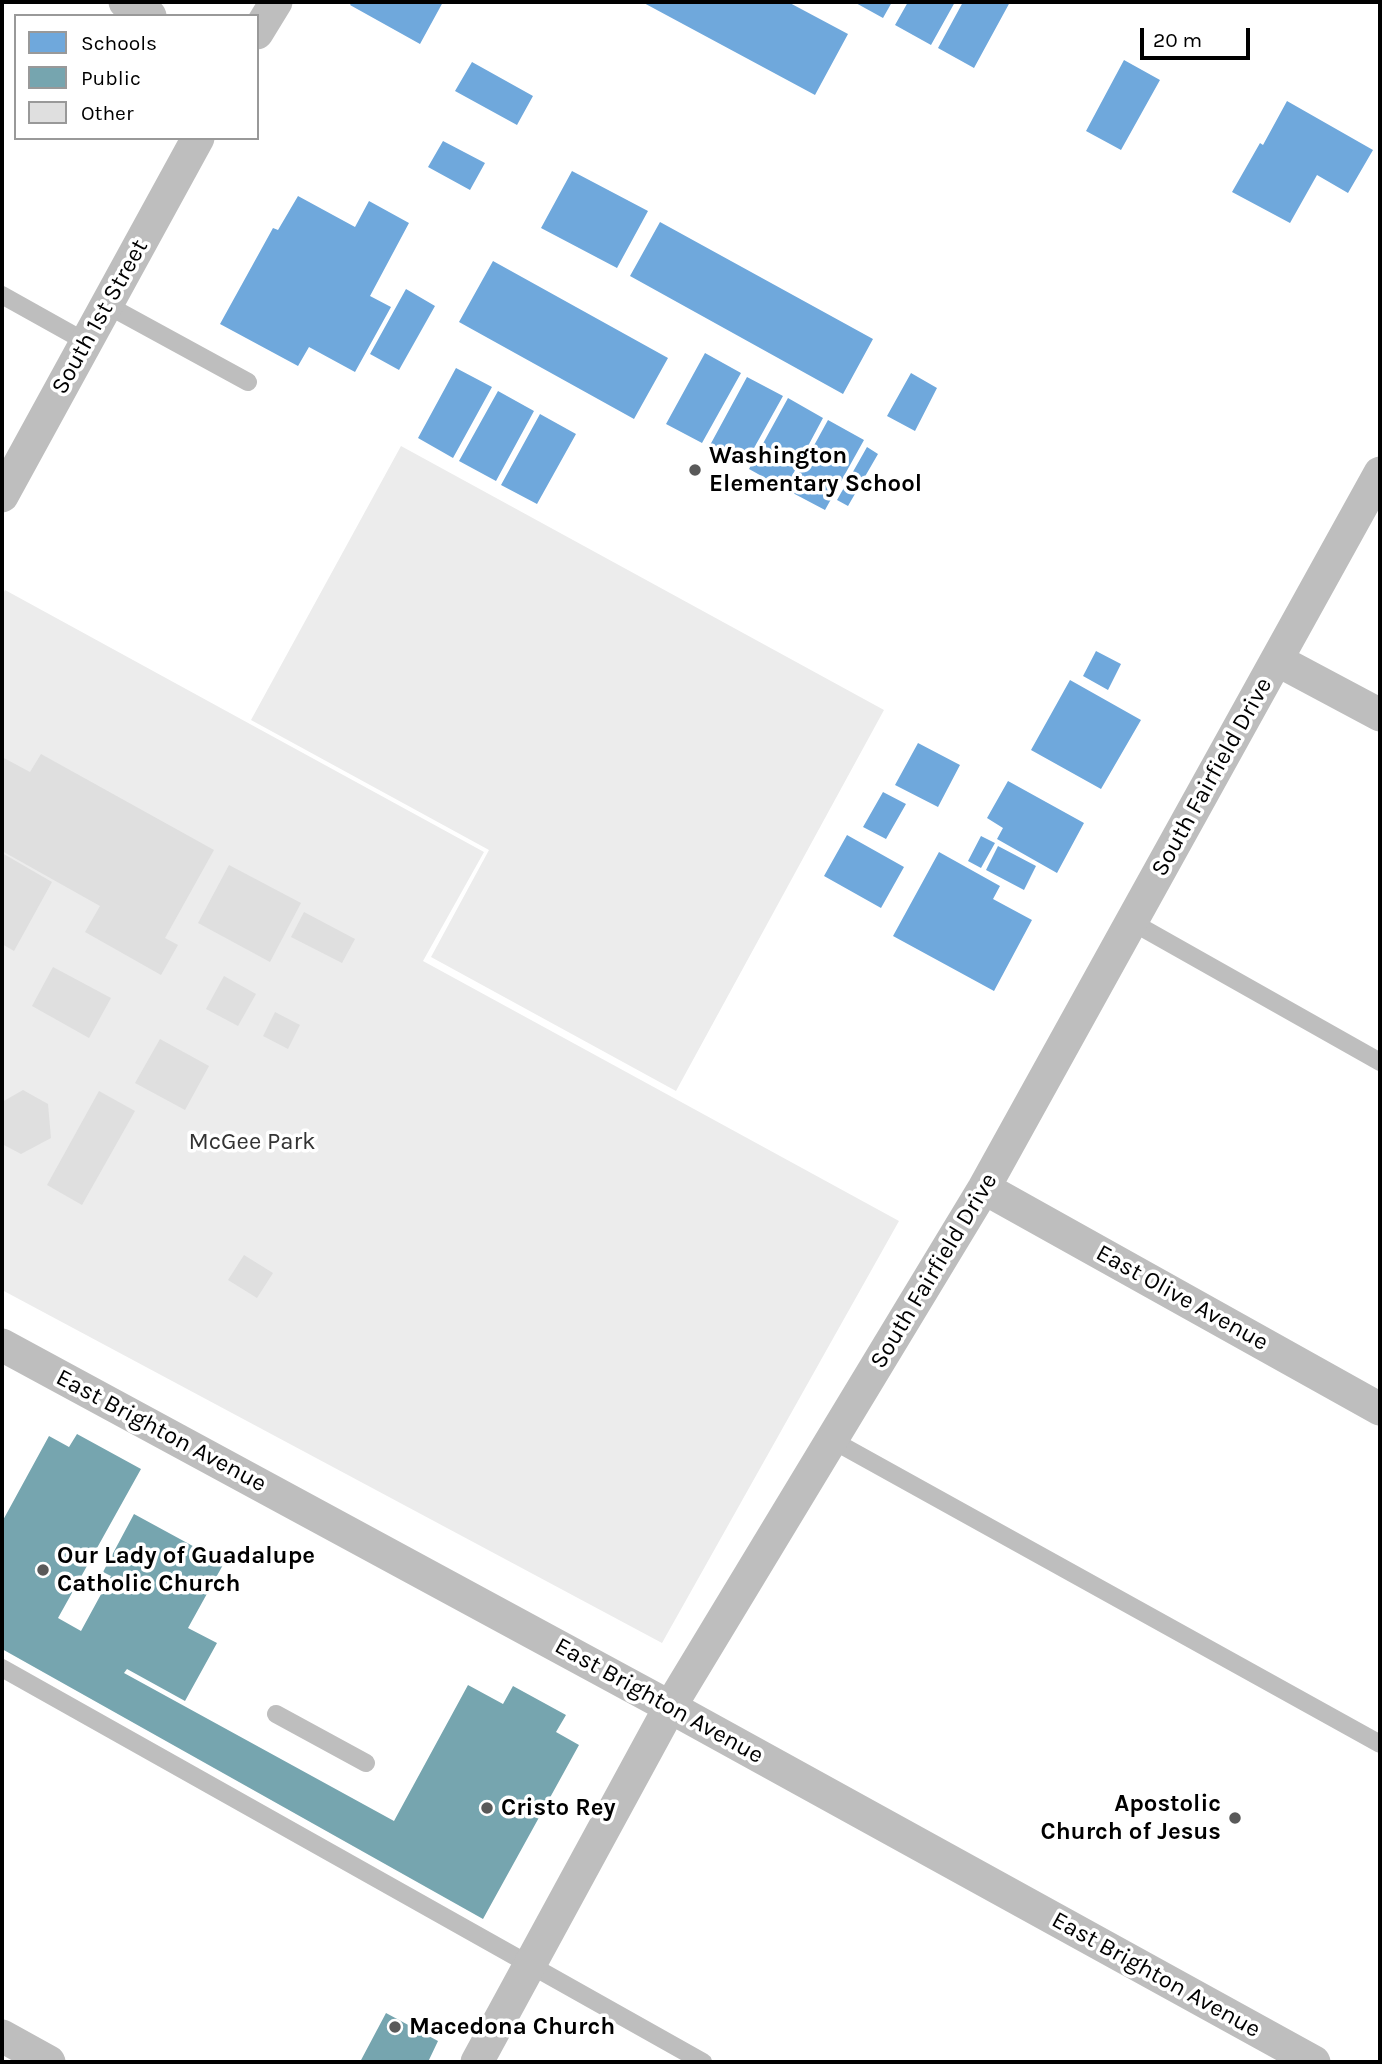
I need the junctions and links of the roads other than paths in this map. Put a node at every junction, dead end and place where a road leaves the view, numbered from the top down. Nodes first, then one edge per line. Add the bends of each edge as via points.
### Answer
1 (125, 2) edge
2 (276, 2) edge
3 (146, 14) edge
4 (259, 30) edge
5 (197, 140) edge
6 (2, 295) edge
7 (107, 305) junction
8 (86, 342) junction
9 (248, 382) dead end
10 (1380, 473) edge
11 (2, 496) edge
12 (1277, 660) junction
13 (1380, 715) edge
14 (1132, 922) junction
15 (1380, 1062) edge
16 (984, 1188) junction
17 (2, 1345) edge
18 (1380, 1409) edge
19 (832, 1440) junction
20 (2, 1668) edge
21 (670, 1707) junction
22 (276, 1714) dead end
23 (1380, 1744) edge
24 (366, 1763) dead end
25 (530, 1964) junction
26 (2, 2036) edge
27 (49, 2062) edge
28 (477, 2062) edge
29 (704, 2062) edge
30 (1314, 2062) edge

1 - 3 street
2 - 4 street
5 - 7 street, South 1st Street
6 - 8 lane
7 - 8 street, South 1st Street
7 - 9 lane
8 - 11 street, South 1st Street
10 - 12 street, South Fairfield Drive
12 - 13 street
12 - 14 street, South Fairfield Drive
14 - 15 lane
14 - 16 street, South Fairfield Drive
16 - 18 street, East Olive Avenue
16 - 19 street, South Fairfield Drive
17 - 21 street, East Brighton Avenue
19 - 21 street, South Fairfield Drive
19 - 23 lane
20 - 25 lane
21 - 25 street, South Fairfield Drive
21 - 30 street, East Brighton Avenue
22 - 24 lane
25 - 28 street, South Fairfield Drive
25 - 29 lane
26 - 27 street

